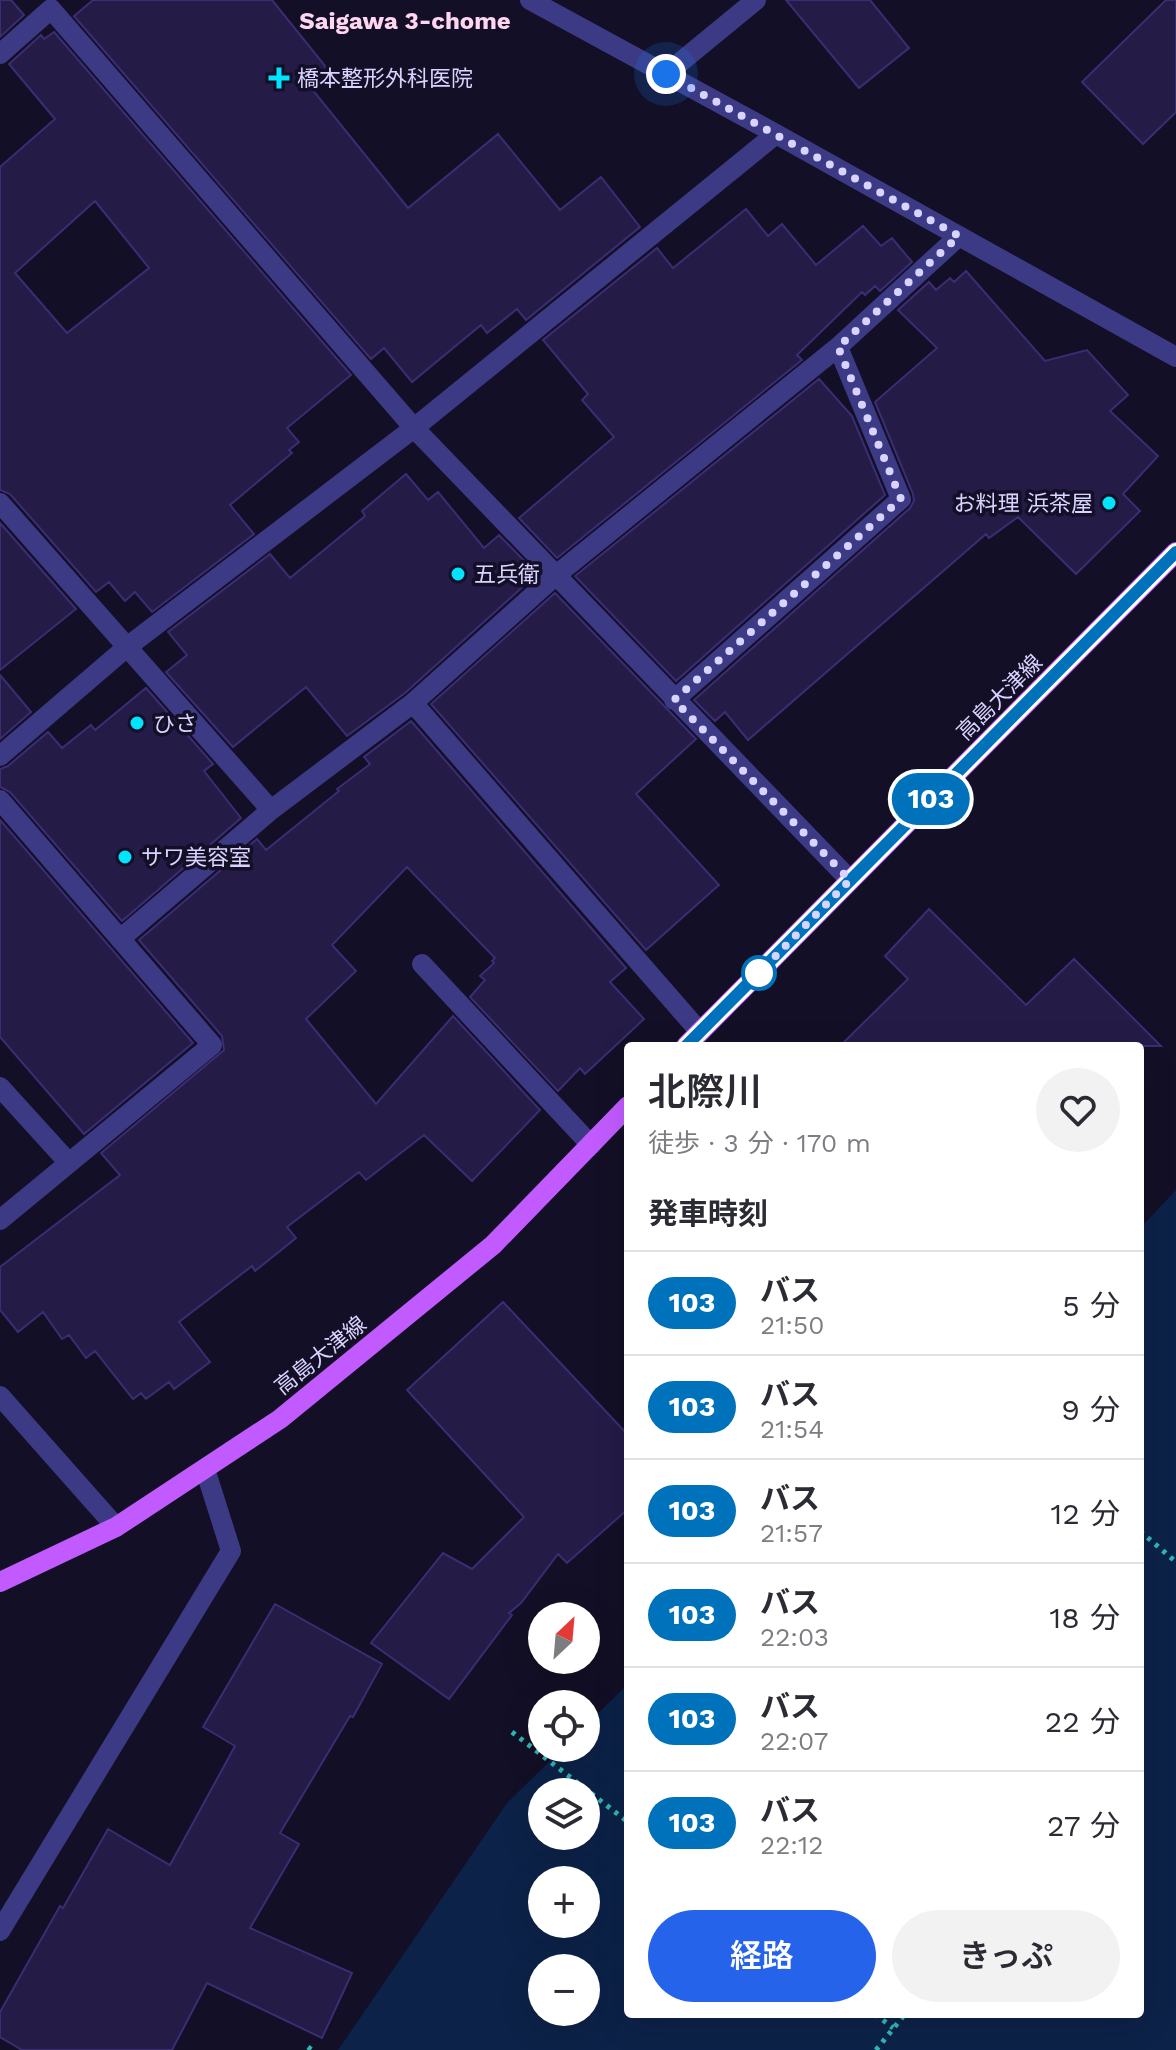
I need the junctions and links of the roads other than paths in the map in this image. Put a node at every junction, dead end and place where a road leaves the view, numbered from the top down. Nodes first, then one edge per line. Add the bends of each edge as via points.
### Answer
1 (530, 0) edge
2 (756, 0) edge
3 (0, 54) edge
4 (666, 74) junction
5 (776, 134) junction
6 (959, 236) junction
7 (838, 347) junction
8 (1176, 357) edge
9 (414, 428) junction
10 (0, 503) edge
11 (1176, 552) edge
12 (555, 576) junction
13 (127, 647) junction
14 (674, 700) junction
15 (413, 703) junction
16 (0, 756) edge
17 (0, 800) edge
18 (271, 810) junction
19 (850, 880) junction
20 (120, 939) junction
21 (422, 964) dead end
22 (693, 1039) edge
23 (0, 1087) edge
24 (624, 1110) edge
25 (591, 1145) junction
26 (69, 1163) junction
27 (0, 1220) edge
28 (0, 1396) edge
29 (205, 1469) junction
30 (116, 1527) junction
31 (0, 1582) edge
32 (0, 1931) edge

1 - 4 street
2 - 4 street
3 - 9 street via 51,9
4 - 5 street
5 - 6 street
5 - 9 street
6 - 7 street
6 - 8 street
7 - 12 street
7 - 14 street via 901,499
9 - 12 street
9 - 13 street
10 - 13 street
11 - 19 main road, 高島大津線
12 - 14 street
12 - 15 street
13 - 16 street
13 - 18 street
14 - 19 street
15 - 18 street
15 - 22 street
17 - 20 street
18 - 20 street
19 - 22 main road, 高島大津線
20 - 26 street via 212,1045
21 - 25 street
23 - 26 street
24 - 25 main road, 高島大津線
25 - 29 main road, 高島大津線 via 493,1245 280,1419
26 - 27 street
28 - 30 street
29 - 30 main road, 高島大津線
29 - 32 street via 231,1551
30 - 31 main road, 高島大津線

